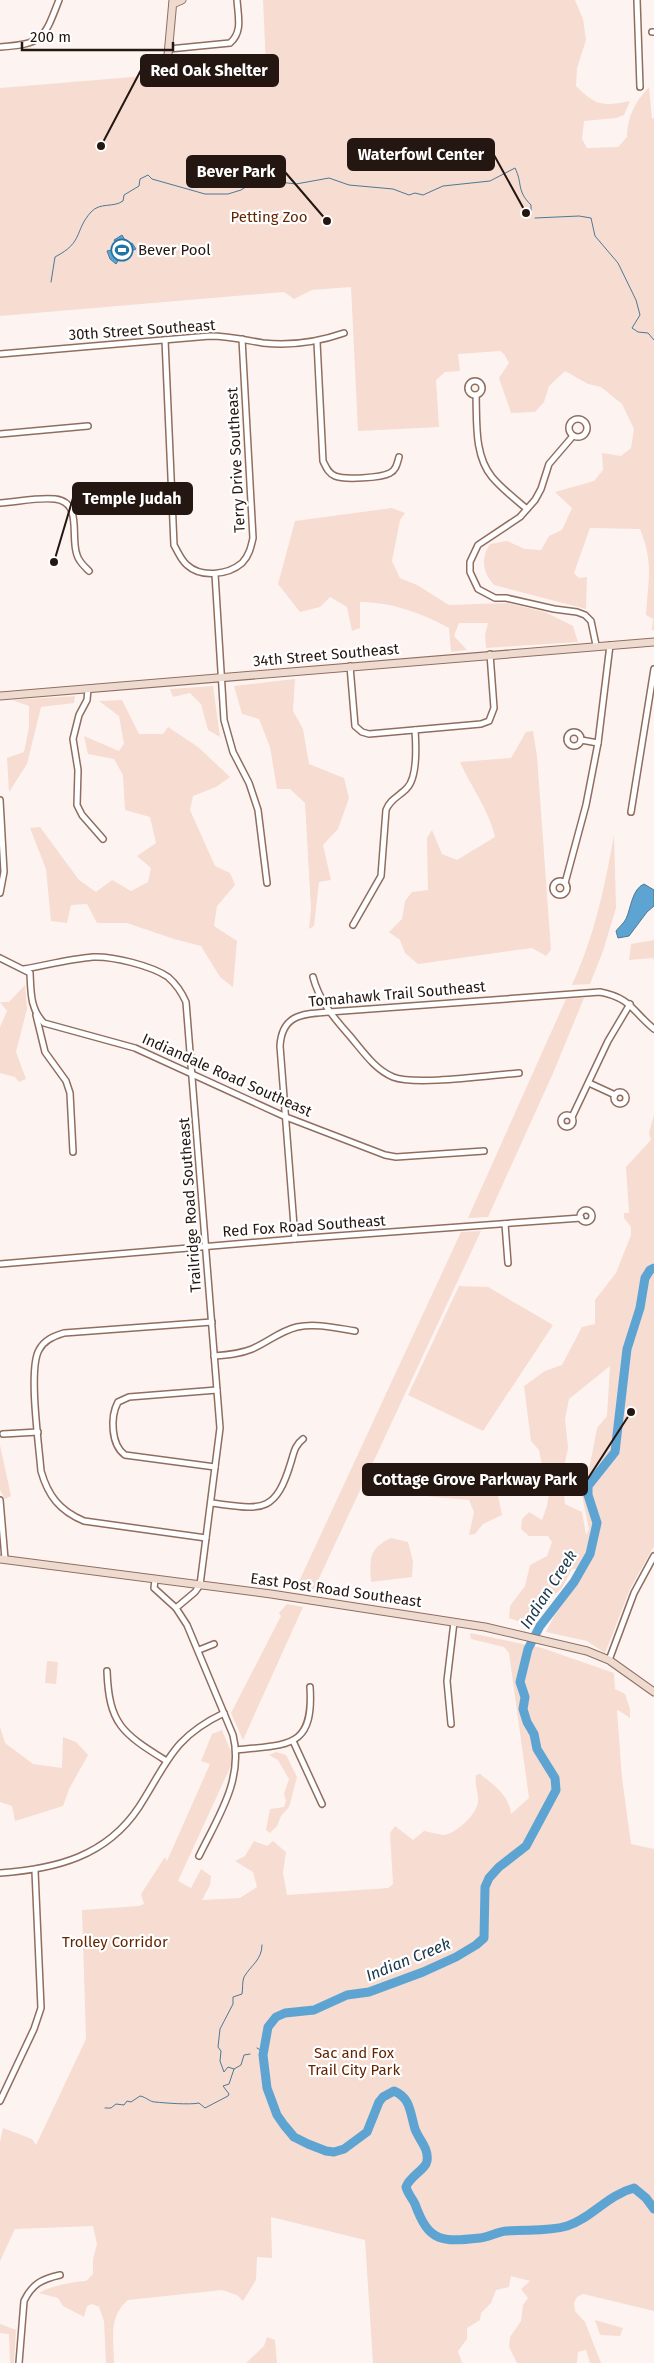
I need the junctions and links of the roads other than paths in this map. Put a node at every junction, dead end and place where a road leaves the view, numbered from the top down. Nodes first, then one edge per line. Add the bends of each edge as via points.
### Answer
1 (59, 0) edge
2 (182, 0) edge
3 (237, 0) edge
4 (636, 0) edge
5 (173, 2) edge
6 (0, 48) edge
7 (169, 49) junction
8 (166, 77) dead end
9 (640, 87) dead end
10 (344, 333) dead end
11 (242, 339) junction
12 (165, 340) junction
13 (317, 342) junction
14 (0, 354) edge
15 (476, 395) dead end
16 (88, 426) dead end
17 (0, 434) edge
18 (573, 436) dead end
19 (399, 457) dead end
20 (0, 503) edge
21 (527, 509) junction
22 (89, 571) dead end
23 (215, 574) junction
24 (654, 642) edge
25 (610, 644) junction
26 (596, 646) junction
27 (490, 654) junction
28 (350, 666) junction
29 (654, 669) edge
30 (220, 678) junction
31 (88, 689) junction
32 (0, 696) edge
33 (415, 730) junction
34 (581, 740) dead end
35 (598, 743) junction
36 (0, 800) edge
37 (630, 812) dead end
38 (103, 839) dead end
39 (267, 883) dead end
40 (565, 883) dead end
41 (0, 893) edge
42 (353, 925) dead end
43 (0, 958) edge
44 (24, 969) junction
45 (313, 977) dead end
46 (630, 1004) junction
47 (329, 1012) junction
48 (36, 1015) junction
49 (654, 1029) edge
50 (519, 1073) dead end
51 (193, 1076) junction
52 (589, 1083) junction
53 (615, 1095) dead end
54 (286, 1117) junction
55 (572, 1117) dead end
56 (484, 1151) dead end
57 (73, 1152) dead end
58 (581, 1218) dead end
59 (505, 1224) junction
60 (295, 1238) junction
61 (206, 1246) junction
62 (508, 1263) dead end
63 (0, 1264) edge
64 (212, 1322) junction
65 (355, 1330) dead end
66 (214, 1356) junction
67 (217, 1390) junction
68 (38, 1432) junction
69 (3, 1434) dead end
70 (303, 1439) dead end
71 (216, 1467) junction
72 (0, 1500) edge
73 (211, 1502) junction
74 (206, 1538) junction
75 (654, 1556) edge
76 (2, 1559) edge
77 (155, 1580) junction
78 (200, 1585) junction
79 (176, 1608) junction
80 (454, 1622) junction
81 (214, 1644) dead end
82 (199, 1650) junction
83 (609, 1660) junction
84 (107, 1671) dead end
85 (310, 1687) dead end
86 (654, 1692) edge
87 (224, 1713) junction
88 (451, 1724) dead end
89 (293, 1741) junction
90 (237, 1750) junction
91 (165, 1760) junction
92 (322, 1804) dead end
93 (199, 1856) dead end
94 (35, 1870) junction
95 (0, 1873) edge
96 (0, 2101) edge
97 (60, 2275) dead end
98 (19, 2363) edge

1 - 6 street via 41,38 22,46
2 - 5 street
3 - 7 street via 239,26 237,37 230,43
4 - 9 street
5 - 7 street
7 - 8 street
10 - 13 street, 30th Street Southeast
11 - 12 street, 30th Street Southeast via 210,336
11 - 13 street, 30th Street Southeast via 276,344
11 - 23 street, Terry Drive Southeast via 253,538 250,552 242,562
12 - 14 street, 30th Street Southeast
12 - 23 street via 174,545 187,565
13 - 19 street via 323,461 327,470 342,478 382,476 397,467
15 - 21 street via 478,437 483,460 492,477
16 - 17 street
18 - 21 street via 549,464 541,489
20 - 22 street via 63,500 73,514 76,555
21 - 26 street via 514,522 478,545 470,562 473,581 478,589 495,598 585,615 591,621
23 - 30 street
24 - 25 street, 34th Street Southeast
25 - 26 street, 34th Street Southeast
25 - 35 street
26 - 27 street, 34th Street Southeast
27 - 28 street, 34th Street Southeast
27 - 33 street via 494,708 489,721
28 - 30 street, 34th Street Southeast
28 - 33 street via 355,726 369,734
29 - 37 street
30 - 31 street, 34th Street Southeast
30 - 39 street via 227,736 258,810
31 - 32 street, 34th Street Southeast
31 - 38 street via 88,700 79,715 73,739 78,770 77,805
33 - 42 street via 416,756 409,787 391,800 386,810 382,876
34 - 35 street
35 - 40 street via 586,805
36 - 41 street via 4,872
43 - 44 street
44 - 48 street via 30,973 32,1005
44 - 51 street, Trailridge Road Southeast via 101,957 122,960 168,977 186,1002
45 - 47 street
46 - 47 street, Tomahawk Trail Southeast via 612,994 586,992
46 - 49 street, Tomahawk Trail Southeast
46 - 52 street
47 - 50 street via 371,1062 392,1076 412,1081
47 - 54 street, Tomahawk Trail Southeast via 295,1017 281,1036
48 - 51 street, Indiandale Road Southeast via 56,1028 117,1041
48 - 57 street via 45,1052 66,1081 70,1093
51 - 54 street, Indiandale Road Southeast
51 - 61 street, Trailridge Road Southeast
52 - 53 street
52 - 55 street
54 - 56 street, Indiandale Road Southeast via 396,1157
54 - 60 street, Tomahawk Trail Southeast
58 - 59 street, Red Fox Road Southeast
59 - 60 street, Red Fox Road Southeast
59 - 62 street
60 - 61 street, Red Fox Road Southeast
61 - 63 street, Red Fox Road Southeast
61 - 64 street, Trailridge Road Southeast
64 - 66 street, Trailridge Road Southeast
64 - 68 street via 64,1333 46,1341 34,1368
65 - 66 street via 311,1325 297,1327 252,1349
66 - 67 street, Trailridge Road Southeast
67 - 71 street, Trailridge Road Southeast via 220,1428
67 - 71 street via 129,1397 118,1402 114,1414 115,1443 125,1455
68 - 69 street
68 - 74 street via 45,1485 52,1499 71,1516 95,1523
70 - 73 street via 296,1444 284,1486 274,1499 254,1508
71 - 73 street, Trailridge Road Southeast
72 - 76 street
73 - 74 street, Trailridge Road Southeast
74 - 78 street, Trailridge Road Southeast
75 - 83 street via 634,1593
76 - 77 street, East Post Road Southeast
77 - 78 street, East Post Road Southeast
77 - 79 street via 154,1588
78 - 79 street
78 - 80 street, East Post Road Southeast
79 - 82 street
80 - 83 street, East Post Road Southeast via 587,1651
80 - 88 street via 447,1681
81 - 82 street
82 - 87 street
83 - 86 street, East Post Road Southeast
84 - 91 street via 108,1699 121,1727
85 - 89 street via 308,1726
87 - 90 street
87 - 91 street via 189,1734
89 - 90 street
89 - 92 street
90 - 93 street via 234,1783
91 - 94 street via 138,1808 114,1835 70,1862
94 - 95 street
94 - 96 street via 41,2008
97 - 98 street via 36,2283 28,2292 24,2301

